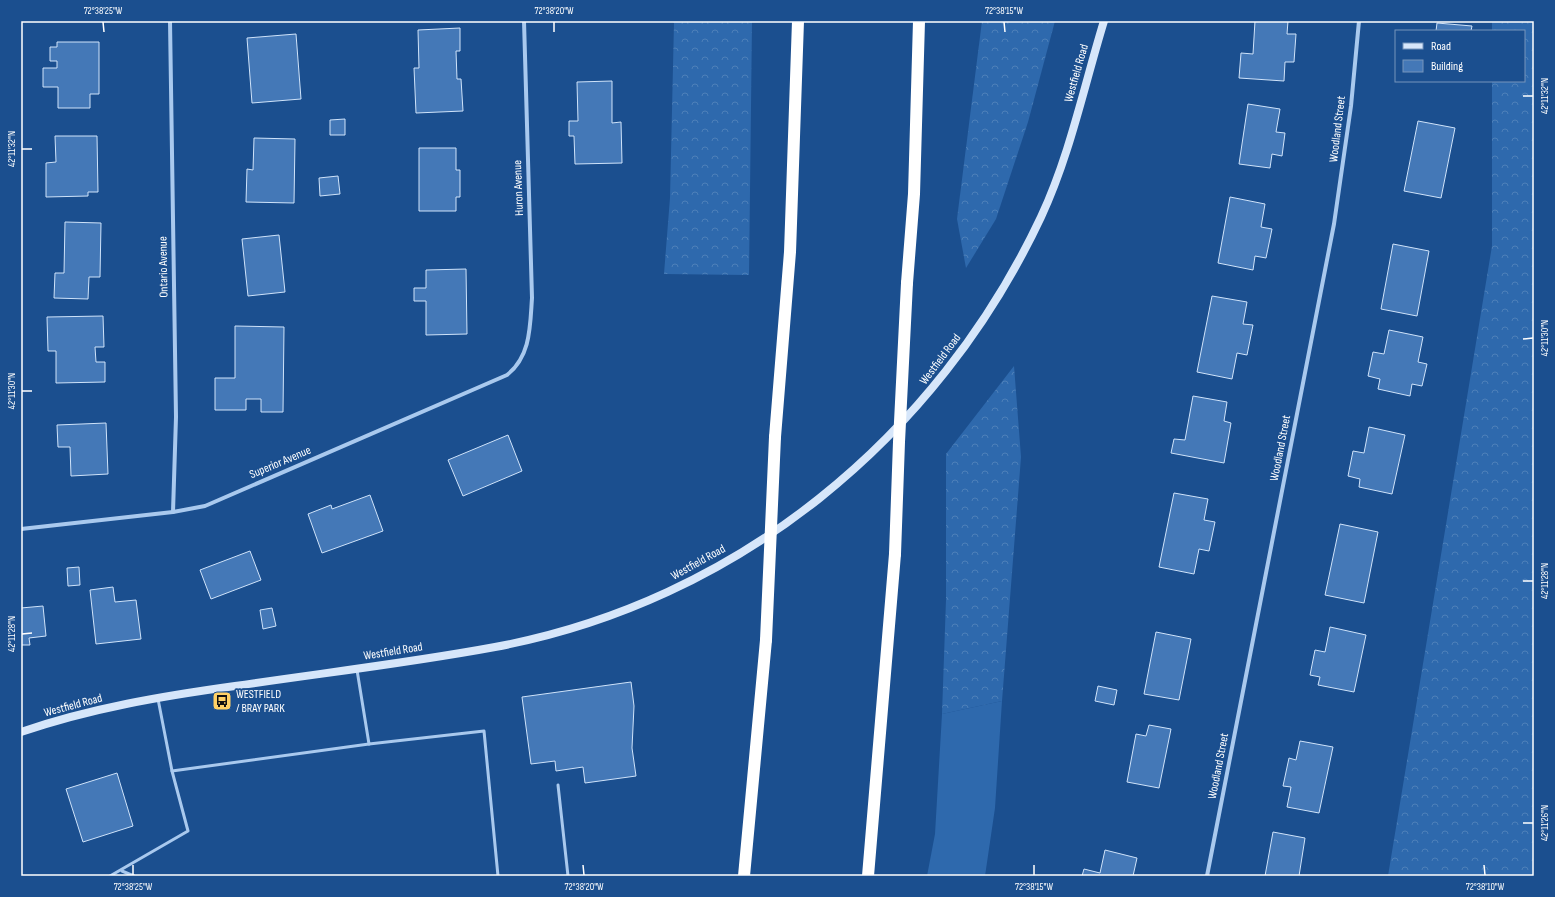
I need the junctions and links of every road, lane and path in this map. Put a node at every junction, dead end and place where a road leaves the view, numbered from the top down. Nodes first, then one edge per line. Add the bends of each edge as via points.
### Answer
1 (170, 21) edge
2 (524, 21) edge
3 (798, 21) edge
4 (920, 21) edge
5 (1104, 21) edge
6 (1360, 21) edge
7 (524, 353) joint
8 (173, 512) junction
9 (21, 529) edge
10 (356, 669) junction
11 (158, 697) junction
12 (21, 732) edge
13 (369, 744) junction
14 (172, 771) junction
15 (558, 785) dead end
16 (122, 871) junction
17 (110, 876) edge
18 (134, 876) edge
19 (498, 876) edge
20 (568, 876) edge
21 (744, 876) edge
22 (868, 876) edge
23 (1207, 876) edge

1 - 8 street, Ontario Avenue via 176,417
2 - 7 street, Huron Avenue via 532,298 528,340
3 - 21 highway, bridge via 790,252 775,437 766,640
4 - 22 highway, bridge via 914,194 899,442 896,554
5 - 10 main road, Westfield Road via 1065,154 1043,214 1016,267 942,379 907,418 842,480 766,536 682,585 637,606 587,624 528,640
6 - 23 street, Woodland Street via 1334,224
7 - 8 street, Superior Avenue via 515,369 507,375 205,506
8 - 9 street, Superior Avenue
10 - 11 main road, Westfield Road
10 - 13 lane
11 - 12 main road, Westfield Road via 95,710
11 - 14 lane
13 - 14 lane
13 - 19 lane via 484,731
14 - 16 lane via 188,831
15 - 20 lane
16 - 17 lane
16 - 18 lane

